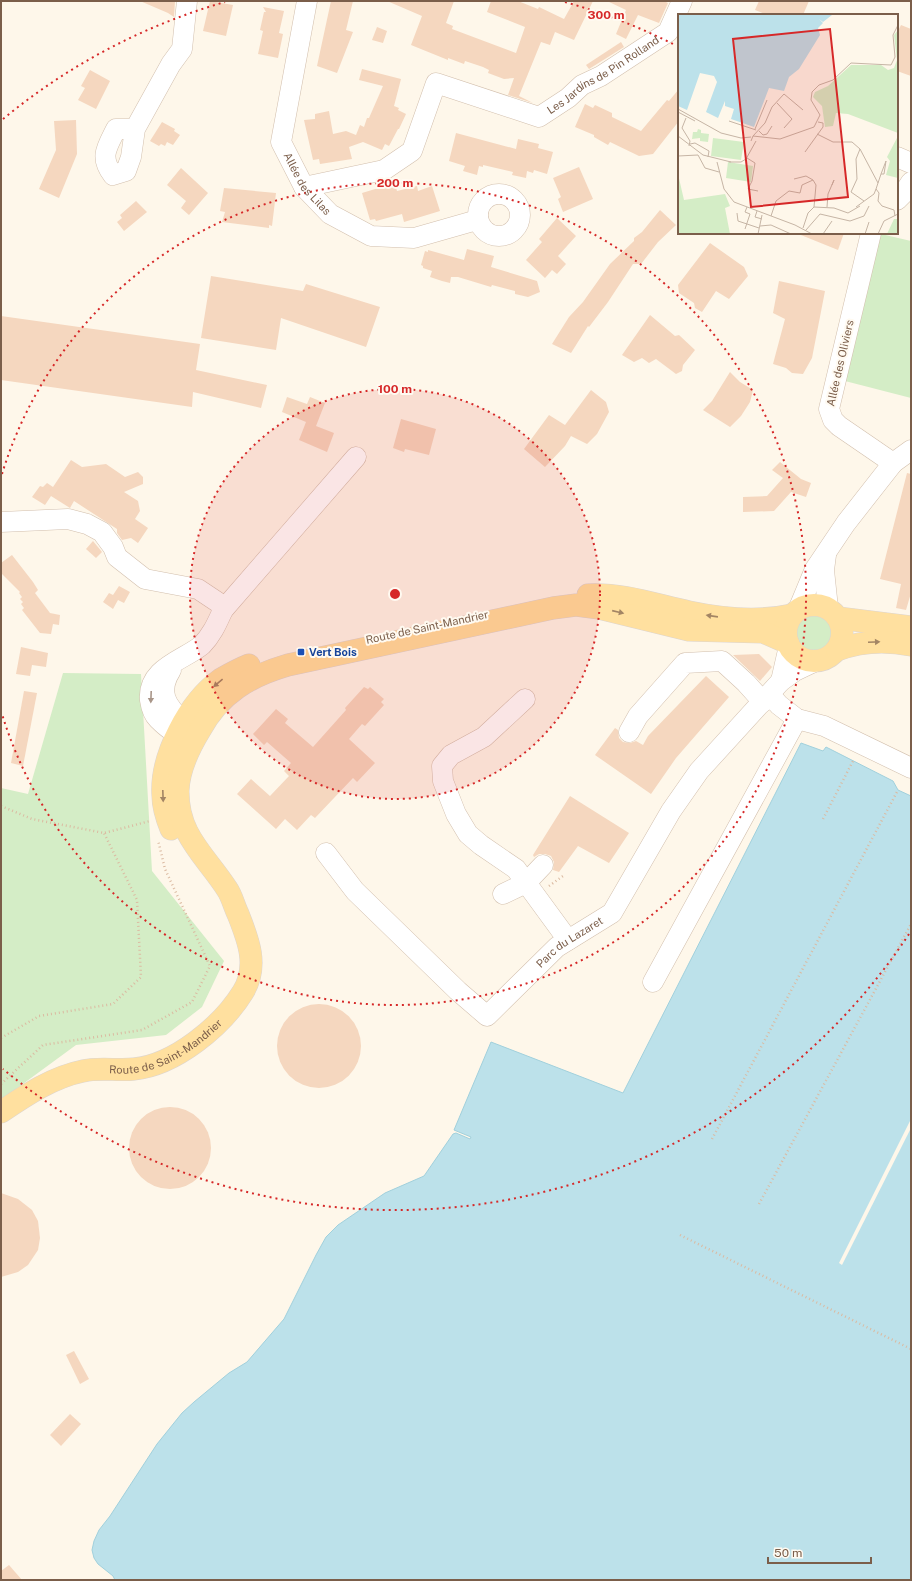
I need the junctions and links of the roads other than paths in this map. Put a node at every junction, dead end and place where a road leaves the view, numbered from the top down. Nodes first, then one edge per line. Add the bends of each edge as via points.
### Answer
1 (187, 1) edge
2 (307, 1) edge
3 (682, 1) edge
4 (135, 129) dead end
5 (898, 157) edge
6 (911, 163) edge
7 (911, 182) edge
8 (304, 187) junction
9 (898, 199) edge
10 (477, 220) dead end
11 (871, 234) edge
12 (911, 450) edge
13 (356, 457) dead end
14 (893, 463) junction
15 (1, 522) edge
16 (826, 555) junction
17 (223, 610) junction
18 (795, 612) junction
19 (833, 613) junction
20 (911, 627) edge
21 (788, 644) junction
22 (911, 645) edge
23 (837, 650) junction
24 (816, 661) junction
25 (772, 693) junction
26 (524, 699) dead end
27 (797, 718) junction
28 (188, 729) junction
29 (629, 732) dead end
30 (911, 768) edge
31 (326, 853) dead end
32 (543, 865) dead end
33 (526, 883) junction
34 (502, 894) dead end
35 (238, 914) junction
36 (568, 940) junction
37 (653, 982) dead end
38 (1, 1112) edge

1 - 4 street via 182,49
2 - 8 street, Allée des Lilas via 281,142
3 - 8 street, Les Jardins de Pin Rolland via 668,32 582,86 539,117 436,82 412,151 384,170
5 - 6 street
7 - 9 street
8 - 10 street, Allée des Lilas via 330,214 370,236 414,238
11 - 14 street, Allée des Oliviers via 829,409 833,420 839,426
12 - 14 street
13 - 17 street
14 - 16 street via 846,523
15 - 17 street via 68,519 87,524 102,532 117,557 145,579 198,588 219,603
16 - 18 street via 815,569
16 - 19 street via 824,570
17 - 28 street via 207,639 201,646 181,657 166,677 164,695 173,712
18 - 19 main road via 813,605
18 - 21 main road via 786,630
18 -> 28 main road, Route de Saint-Mandrier via 766,618 715,617 626,597 600,594 550,601 255,663 221,680 195,706
19 - 20 main road
19 - 23 main road via 842,626 843,635
21 - 24 main road via 800,658
21 - 25 street
28 -> 21 main road, Route de Saint-Mandrier via 231,692 265,672 553,608 576,605 598,608 689,630 763,632
23 -> 22 main road via 871,642
23 - 24 main road via 831,656
24 - 25 street, Parc du Lazaret via 795,671
25 - 27 street via 779,705
25 - 29 street via 746,683 722,661 685,663 638,716
25 - 36 street, Parc du Lazaret via 699,771 671,811 612,913
26 - 33 street via 484,738 451,755 442,766 443,781 456,814 468,834 481,846 516,869
27 - 30 street via 824,726
27 - 37 street
28 - 35 main road, Route de Saint-Mandrier via 178,790 180,814 192,843 228,890
28 -> 35 main road, Route de Saint-Mandrier via 165,771 162,826
31 - 36 street, Parc du Lazaret via 355,891 487,1016 557,947
32 - 33 street
33 - 34 street
33 - 36 street
35 - 38 main road, Route de Saint-Mandrier via 248,938 251,955 250,974 244,990 231,1010 208,1031 184,1049 157,1064 135,1069 84,1070 60,1078

